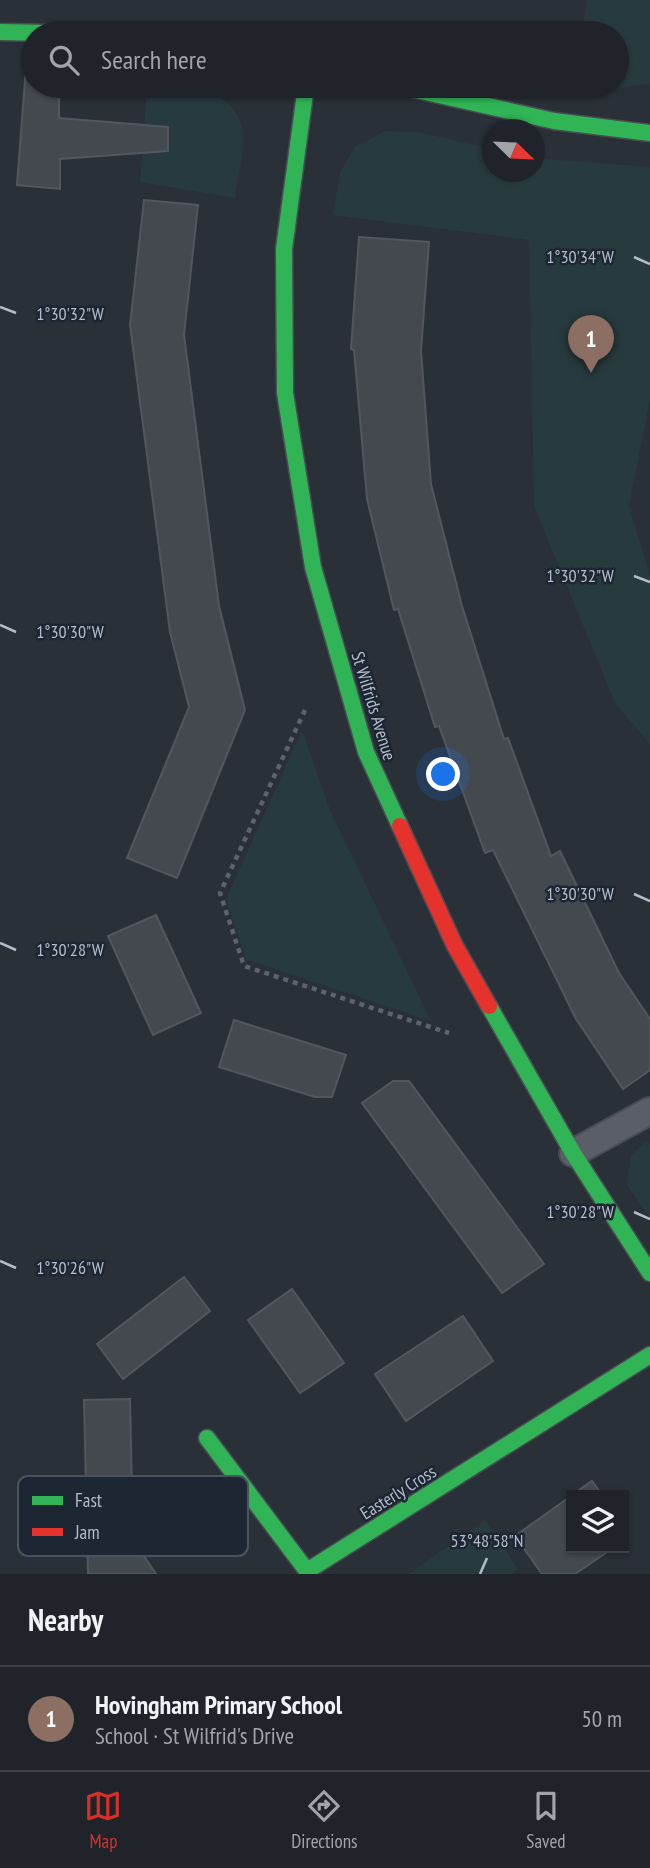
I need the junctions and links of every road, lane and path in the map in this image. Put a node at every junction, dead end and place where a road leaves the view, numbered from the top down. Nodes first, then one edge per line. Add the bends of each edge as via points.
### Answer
1 (0, 32) edge
2 (21, 32) edge
3 (304, 98) edge
4 (452, 98) edge
5 (650, 133) edge
6 (306, 706) dead end
7 (452, 1034) dead end
8 (650, 1111) edge
9 (573, 1153) junction
10 (650, 1273) edge
11 (650, 1355) edge
12 (207, 1438) dead end
13 (236, 1476) edge
14 (248, 1493) edge

1 - 2 street
3 - 9 street, St Wilfrids Avenue via 284,249 285,393 313,567 366,752 455,946
4 - 5 street via 554,121
6 - 7 path via 220,892 244,966
8 - 9 lane
9 - 10 street, St Wilfrids Avenue
11 - 14 street, Easterly Cross via 307,1571
12 - 13 street, Easterly Cross

